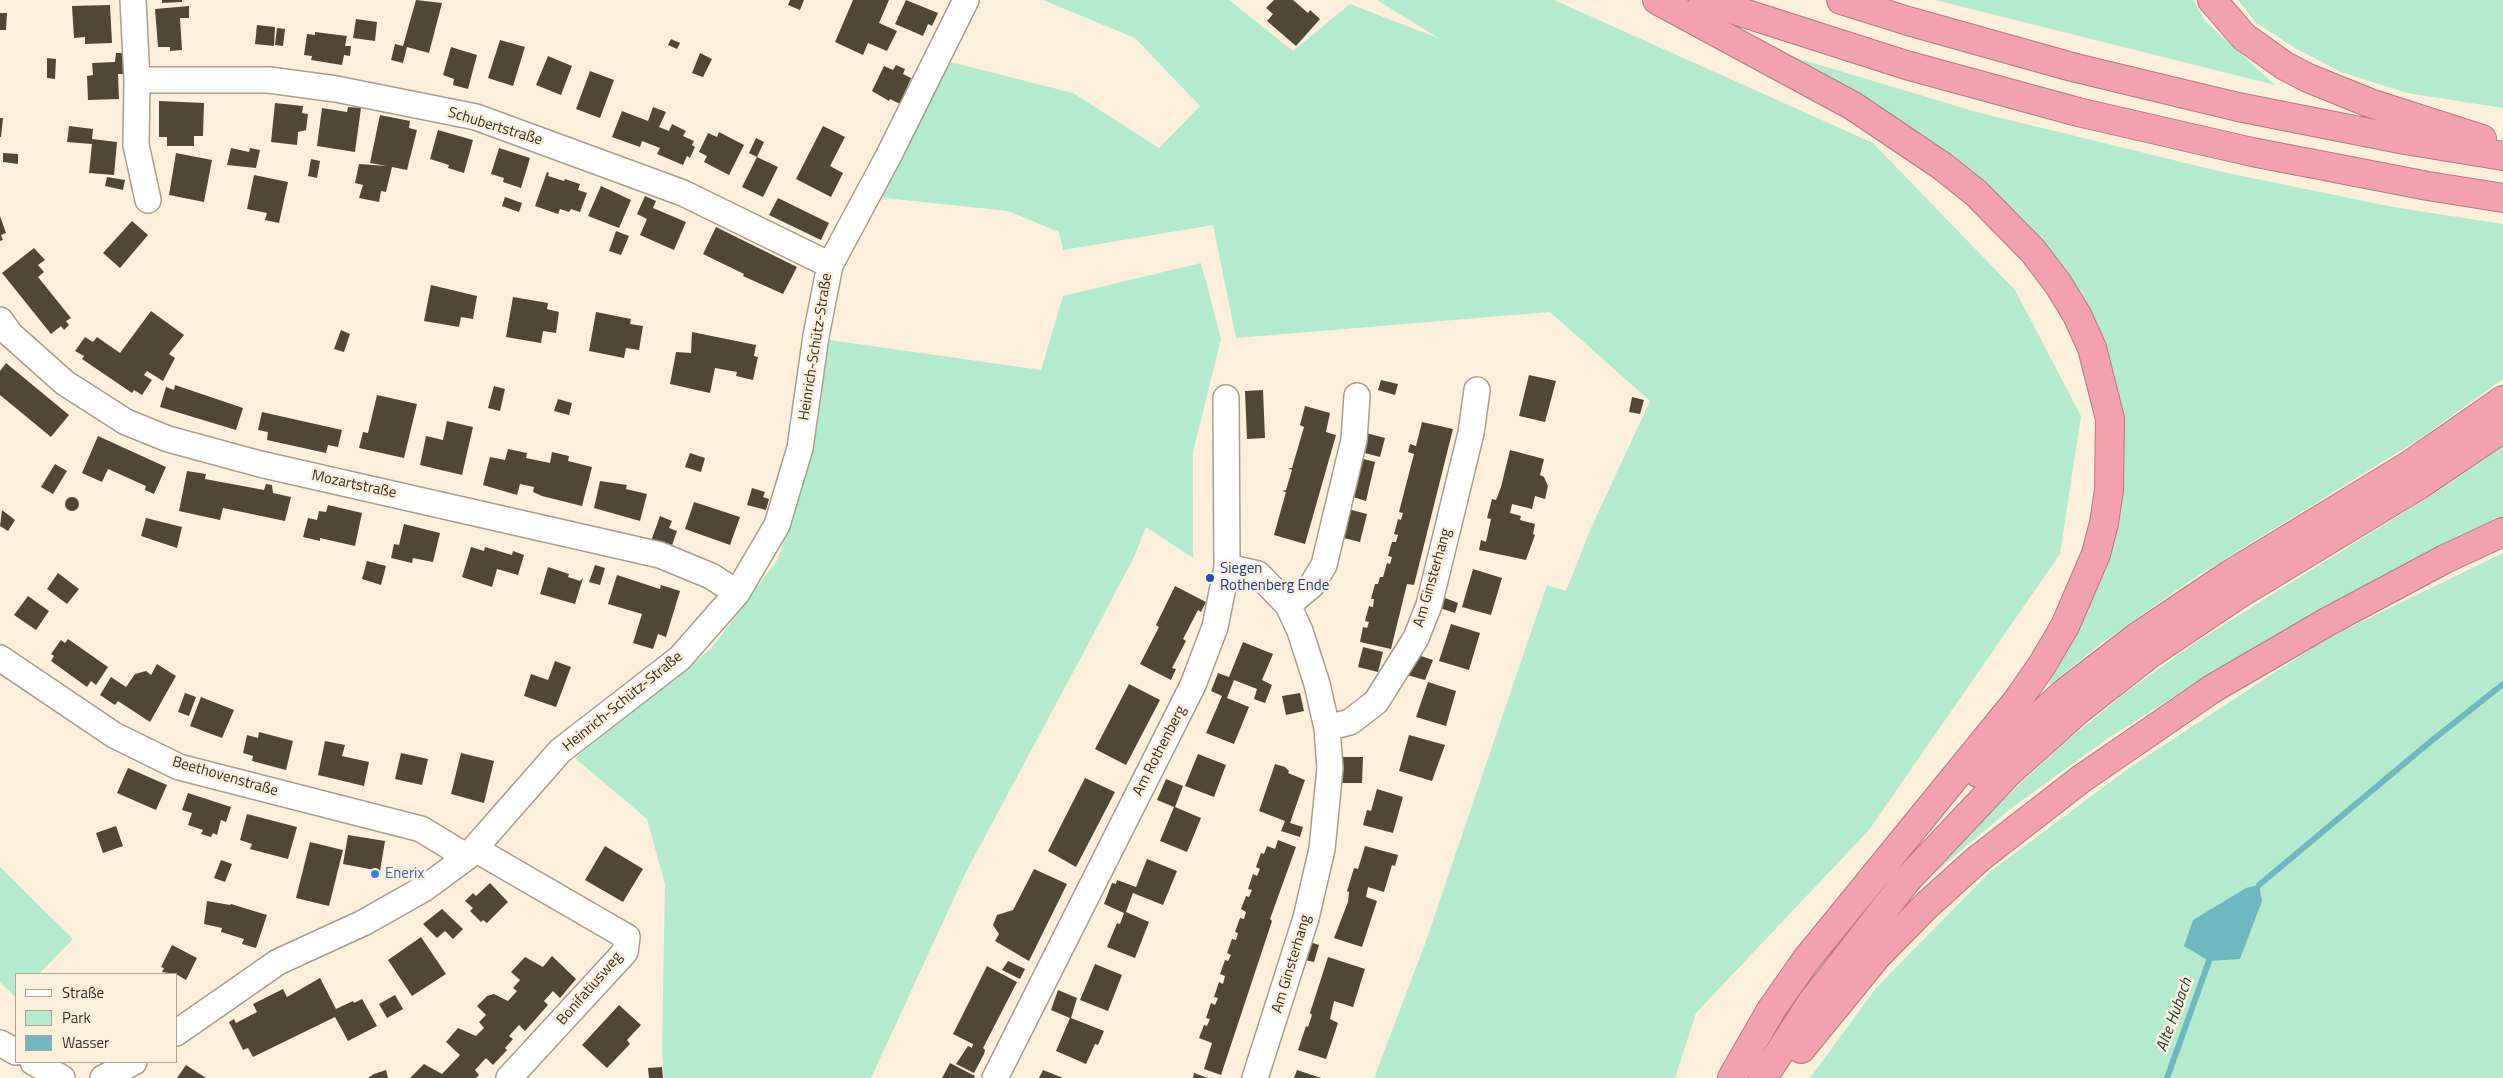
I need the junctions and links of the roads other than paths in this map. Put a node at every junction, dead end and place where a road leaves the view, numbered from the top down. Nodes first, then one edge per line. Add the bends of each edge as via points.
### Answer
1 (133, 0) edge
2 (966, 0) edge
3 (1657, 0) edge
4 (1703, 0) edge
5 (1841, 0) edge
6 (2212, 0) edge
7 (137, 80) junction
8 (2503, 145) edge
9 (2503, 156) edge
10 (2503, 198) edge
11 (148, 200) dead end
12 (830, 265) junction
13 (0, 320) edge
14 (1477, 390) dead end
15 (1357, 396) dead end
16 (1226, 398) dead end
17 (2503, 400) edge
18 (2503, 428) edge
19 (2503, 532) edge
20 (1227, 567) junction
21 (737, 593) junction
22 (1288, 604) junction
23 (0, 658) edge
24 (1327, 728) junction
25 (471, 853) junction
26 (1884, 864) junction
27 (178, 1031) edge
28 (0, 1043) edge
29 (15, 1051) edge
30 (35, 1063) edge
31 (62, 1078) edge
32 (509, 1078) edge
33 (995, 1078) edge
34 (1255, 1078) edge
35 (1732, 1078) edge
36 (1763, 1078) edge
37 (1780, 1078) edge

1 - 7 street
2 - 12 street, Heinrich-Schütz-Straße
3 - 26 highway via 1853,106 1976,193 2033,251 2058,284 2092,348 2102,385 2110,419 2110,490 2096,554 2082,589 2056,642 2017,701
4 - 10 highway via 1906,65 2078,112 2252,152
5 - 9 highway via 2072,67 2238,107
6 - 8 highway via 2244,37 2308,78 2370,103
7 - 11 street via 136,145
7 - 12 street, Schubertstraße via 269,80 336,89 476,118 683,193
12 - 21 street, Heinrich-Schütz-Straße via 800,448 777,525
13 - 21 street, Mozartstraße via 10,334 65,383 126,422 168,439 260,464 660,555 711,576
14 - 24 street, Am Ginsterhang via 1471,433 1429,605 1416,638 1376,702 1350,722
15 - 22 street via 1354,440 1324,565 1312,585
16 - 20 street, Am Rothenberg
17 - 26 highway via 2416,461 2229,575 2137,637 2063,694 1996,754
18 - 36 highway via 2419,485 2231,600 2152,653 2071,717 2010,772 1906,880 1812,1002
19 - 37 highway via 2327,622 2212,689 2025,820 1928,905 1877,956
20 - 22 street, Am Ginsterhang via 1258,574
20 - 33 street, Am Rothenberg via 1215,627 1193,685
21 - 25 street, Heinrich-Schütz-Straße via 680,658 560,751
22 - 24 street, Am Ginsterhang via 1312,666
23 - 25 street, Beethovenstraße via 114,736 179,767 421,830
24 - 34 street, Am Ginsterhang via 1330,768 1322,849 1306,918
25 - 27 street, Heinrich-Schütz-Straße via 425,888 362,923 278,962
25 - 32 street, Bonifatiusweg via 627,937 624,952
26 - 35 highway via 1806,960 1771,1010
28 - 29 street
30 - 31 street

